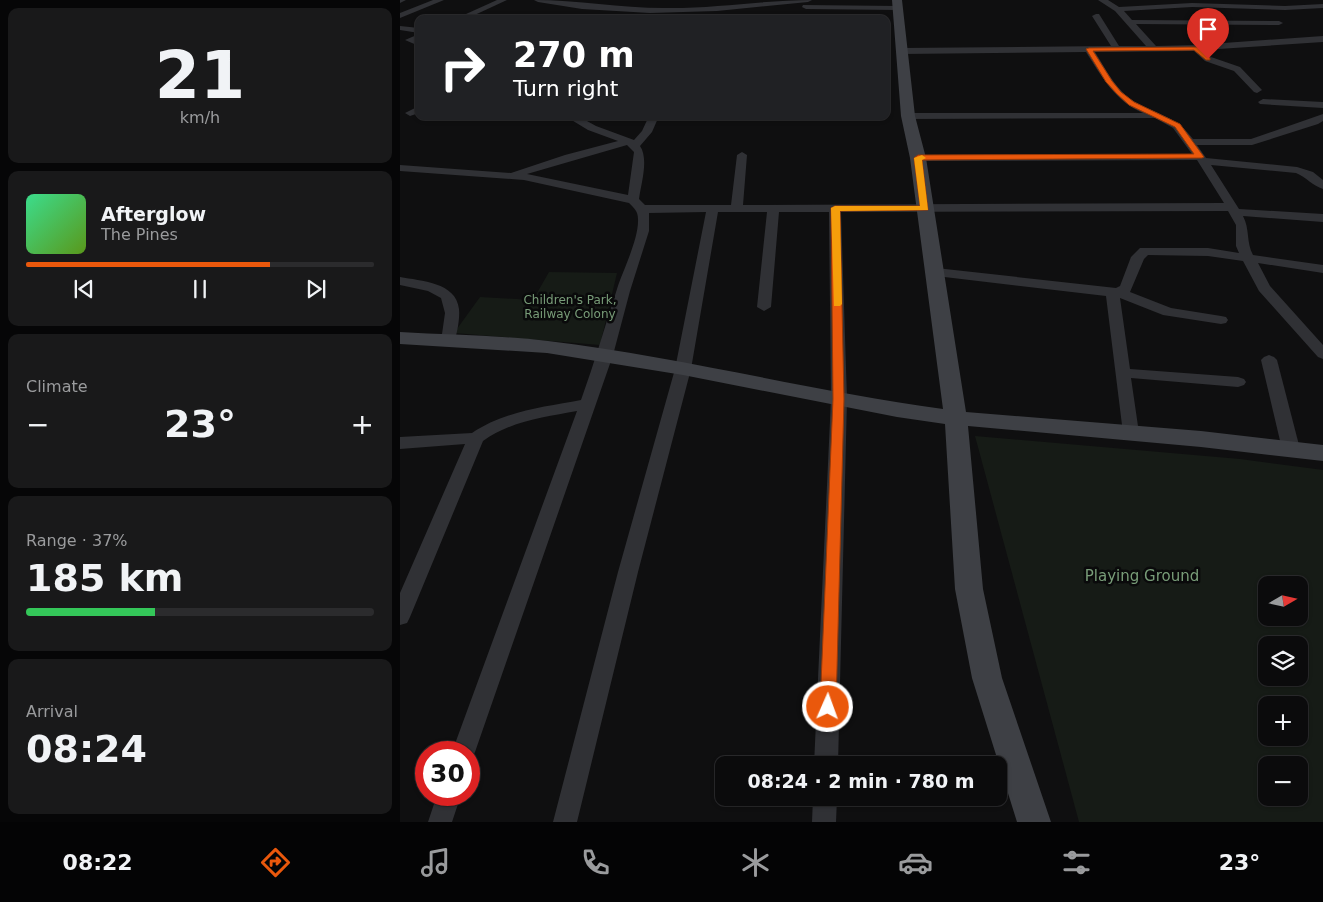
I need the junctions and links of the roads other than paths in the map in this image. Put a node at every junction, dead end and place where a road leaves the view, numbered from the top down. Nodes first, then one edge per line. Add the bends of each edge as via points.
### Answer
1 (440, 0) edge
2 (503, 0) edge
3 (538, 0) edge
4 (639, 0) edge
5 (712, 0) edge
6 (1102, 0) edge
7 (1159, 0) edge
8 (807, 4) edge
9 (898, 4) edge
10 (1323, 6) edge
11 (1170, 7) junction
12 (718, 8) junction
13 (1118, 9) junction
14 (624, 10) junction
15 (696, 10) junction
16 (469, 15) edge
17 (719, 15) edge
18 (400, 16) edge
19 (1096, 16) dead end
20 (1131, 22) junction
21 (1279, 23) dead end
22 (400, 28) edge
23 (415, 30) edge
24 (415, 38) edge
25 (1323, 39) edge
26 (409, 40) junction
27 (415, 42) edge
28 (400, 44) edge
29 (1153, 48) junction
30 (1196, 48) junction
31 (1089, 49) junction
32 (1117, 49) junction
33 (902, 51) junction
34 (1257, 90) dead end
35 (1263, 102) dead end
36 (1323, 105) edge
37 (908, 116) junction
38 (1160, 116) junction
39 (1323, 117) edge
40 (577, 120) edge
41 (652, 120) edge
42 (1190, 142) junction
43 (632, 144) junction
44 (742, 156) dead end
45 (918, 158) junction
46 (1201, 159) junction
47 (400, 168) edge
48 (511, 176) junction
49 (1323, 186) edge
50 (637, 204) junction
51 (714, 208) junction
52 (737, 208) junction
53 (773, 208) junction
54 (835, 208) junction
55 (925, 208) junction
56 (1233, 209) junction
57 (1323, 218) edge
58 (1248, 258) junction
59 (1323, 269) edge
60 (936, 272) junction
61 (400, 281) edge
62 (1115, 292) junction
63 (764, 307) dead end
64 (1221, 320) dead end
65 (400, 338) edge
66 (448, 341) junction
67 (1323, 354) edge
68 (605, 355) junction
69 (1269, 360) dead end
70 (683, 369) junction
71 (1122, 373) junction
72 (1238, 382) dead end
73 (839, 399) junction
74 (588, 404) junction
75 (956, 418) junction
76 (1130, 433) junction
77 (476, 438) junction
78 (400, 443) edge
79 (1291, 449) junction
80 (1323, 453) edge
81 (400, 617) edge
82 (467, 741) edge
83 (826, 756) edge
84 (445, 806) edge
85 (825, 806) edge
86 (440, 822) edge
87 (565, 822) edge
88 (824, 822) edge
89 (1034, 822) edge

1 - 18 street
2 - 16 street
3 - 14 street
4 - 14 street
5 - 15 street
6 - 13 street
7 - 11 street
8 - 9 street
8 - 12 street
9 - 33 street
10 - 11 street
11 - 13 street
12 - 15 street
12 - 17 street
13 - 20 street
14 - 15 street
19 - 32 street
20 - 21 street
20 - 29 street
22 - 23 street
24 - 26 street
25 - 30 street
26 - 27 street
26 - 28 street
29 - 30 street
29 - 32 street
30 - 34 street via 1208,59 1237,69
31 - 32 street
31 - 33 street
31 - 38 street via 1109,82 1125,99
33 - 37 street
35 - 36 street
37 - 38 street
37 - 45 street
38 - 42 street via 1177,126
39 - 42 street via 1252,142
40 - 43 street
41 - 43 street via 648,132
42 - 46 street
43 - 48 street via 570,157
43 - 50 street via 639,152
44 - 52 street
45 - 46 street
45 - 55 street
46 - 49 street via 1297,170 1309,174
46 - 56 street
47 - 48 street
48 - 50 street
50 - 51 street
50 - 68 street via 644,219 643,231
51 - 52 street
51 - 70 street
52 - 53 street
53 - 54 street
53 - 63 street
54 - 55 street
54 - 73 street
55 - 56 street
55 - 60 street
56 - 57 street
56 - 58 street via 1242,225 1242,246
58 - 59 street
58 - 62 street via 1208,252 1145,251 1138,257 1126,290
58 - 67 street via 1264,288
60 - 62 street
60 - 75 street
61 - 66 street via 428,287 449,299 452,308
62 - 64 street via 1168,312
62 - 71 street
65 - 66 street
66 - 68 street via 547,347
68 - 70 street
68 - 74 street
69 - 79 street
70 - 73 street
70 - 87 street
71 - 72 street
71 - 76 street
73 - 75 street
73 - 83 street
74 - 77 street via 512,420 486,430
74 - 82 street
75 - 76 street
75 - 89 street via 969,589 987,678
76 - 79 street
77 - 78 street
77 - 81 street
79 - 80 street
84 - 86 street
85 - 88 street

